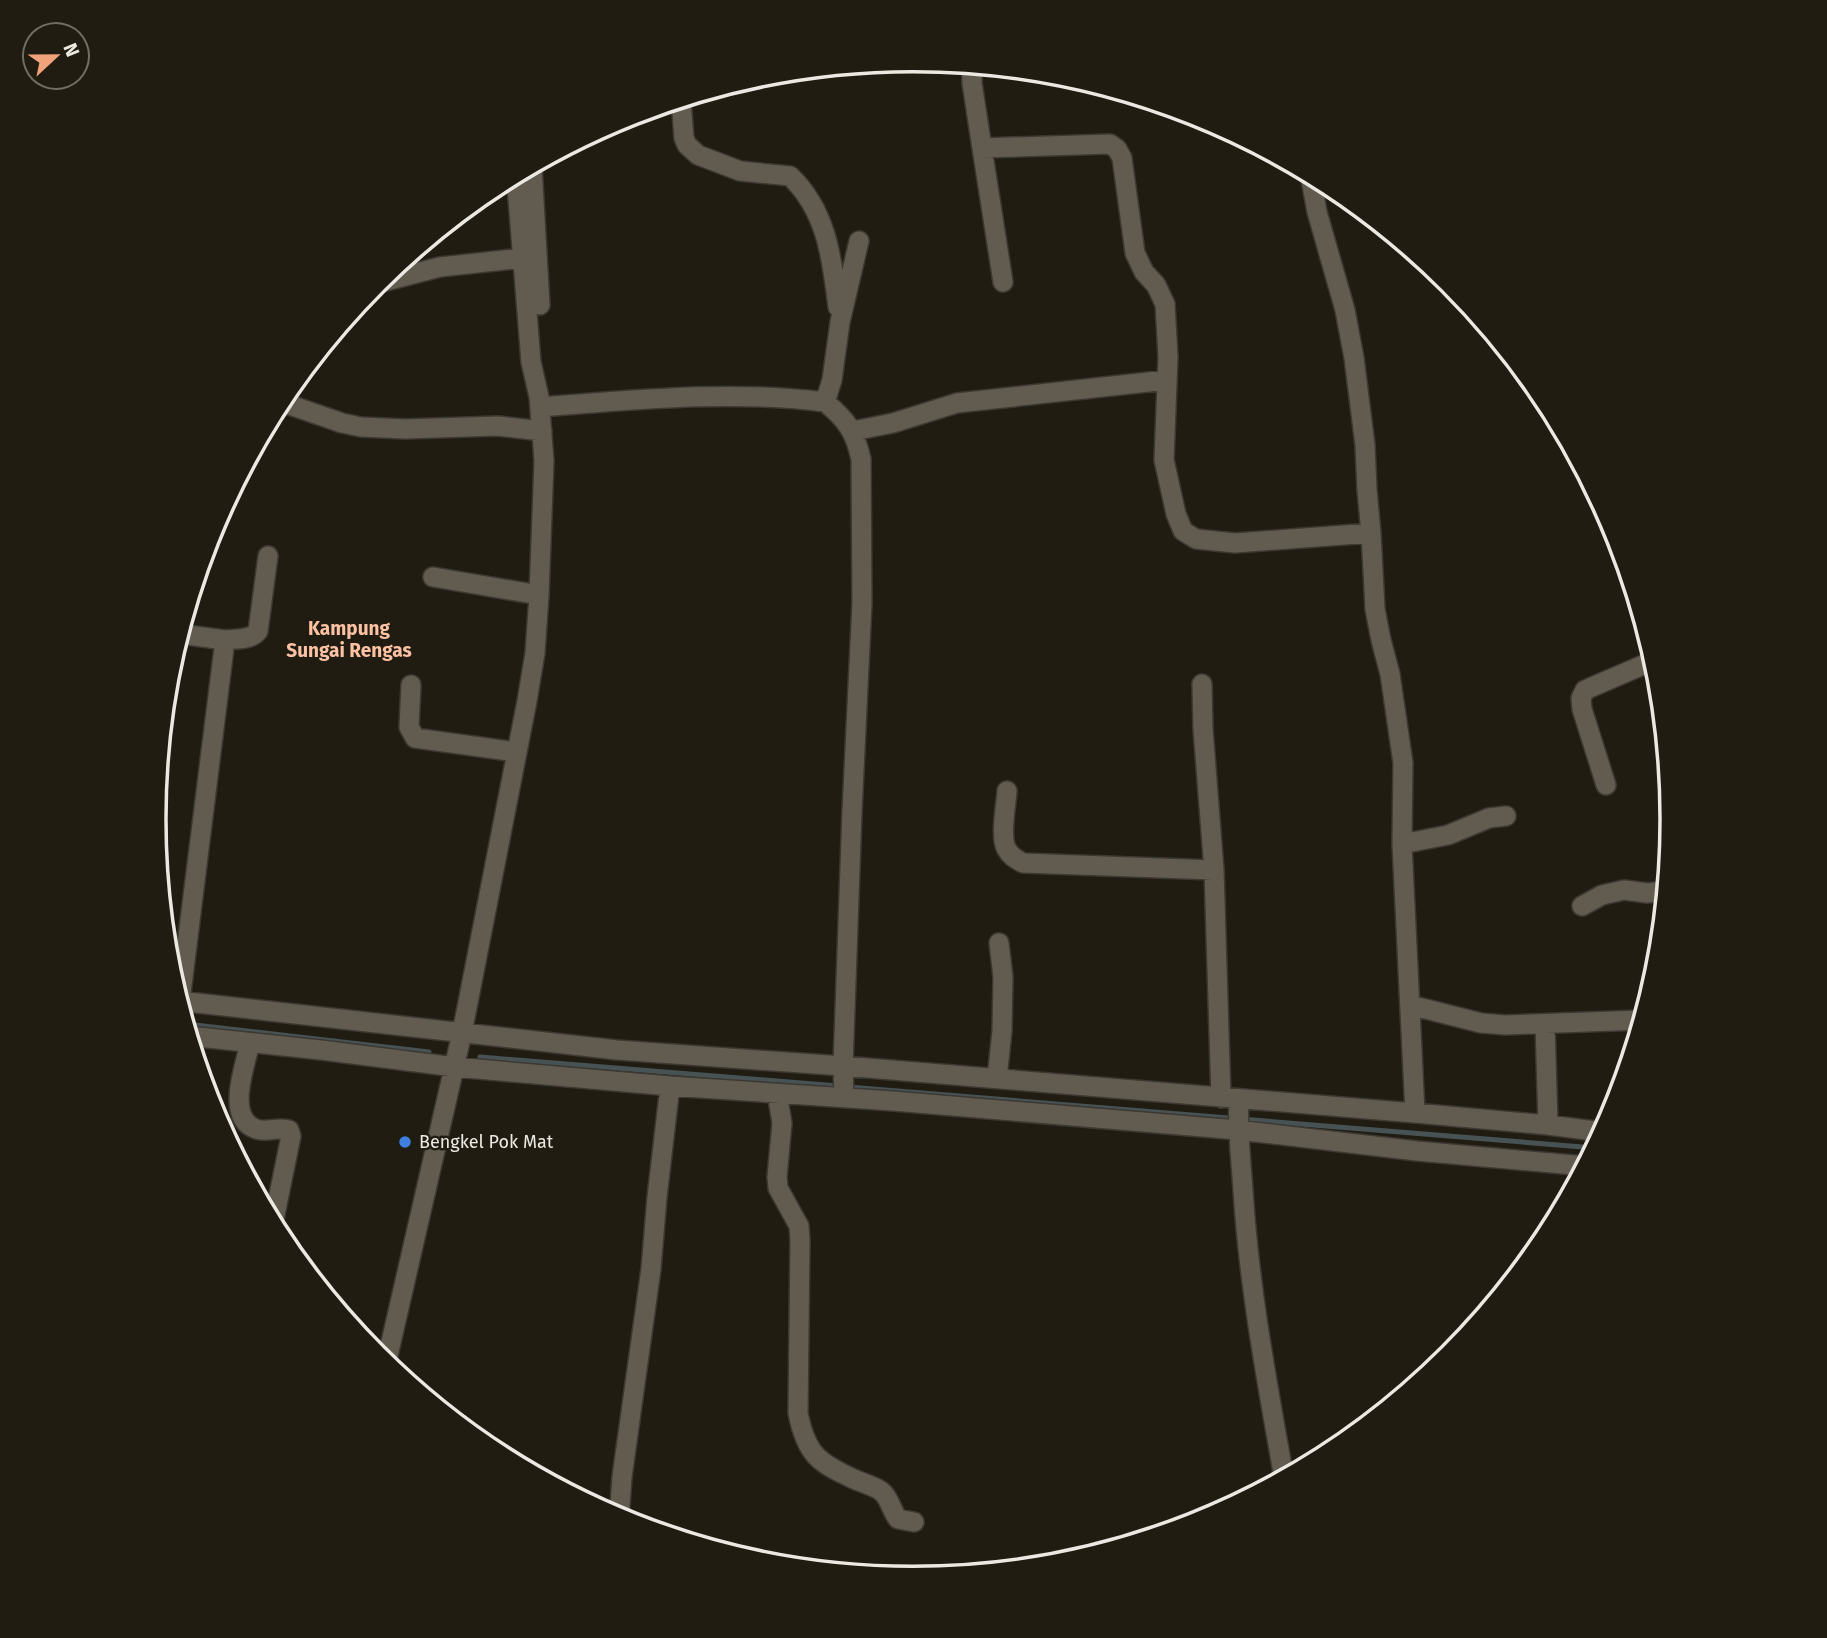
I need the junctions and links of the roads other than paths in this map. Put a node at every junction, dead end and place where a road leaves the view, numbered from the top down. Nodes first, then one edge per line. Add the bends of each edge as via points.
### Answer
1 (972, 74) edge
2 (682, 108) edge
3 (982, 148) junction
4 (533, 177) edge
5 (517, 186) edge
6 (1313, 188) edge
7 (859, 242) dead end
8 (523, 258) junction
9 (399, 278) edge
10 (1003, 282) dead end
11 (840, 322) junction
12 (1167, 380) junction
13 (539, 402) junction
14 (825, 402) junction
15 (291, 405) edge
16 (542, 431) junction
17 (853, 431) junction
18 (1371, 533) junction
19 (268, 556) dead end
20 (433, 577) dead end
21 (539, 596) junction
22 (190, 635) edge
23 (225, 640) junction
24 (1644, 665) edge
25 (1202, 684) dead end
26 (411, 685) dead end
27 (517, 752) junction
28 (1606, 785) dead end
29 (1007, 791) dead end
30 (1506, 816) dead end
31 (1402, 844) junction
32 (1213, 870) junction
33 (1657, 891) edge
34 (1582, 906) dead end
35 (999, 943) dead end
36 (183, 972) edge
37 (190, 1002) edge
38 (1410, 1005) junction
39 (1633, 1020) edge
40 (1545, 1024) junction
41 (463, 1033) junction
42 (199, 1037) edge
43 (250, 1043) junction
44 (455, 1067) junction
45 (997, 1079) junction
46 (844, 1082) junction
47 (670, 1086) junction
48 (777, 1093) junction
49 (1235, 1111) junction
50 (1415, 1113) junction
51 (1548, 1125) junction
52 (1593, 1131) edge
53 (1576, 1165) edge
54 (276, 1209) edge
55 (389, 1351) edge
56 (1282, 1469) edge
57 (620, 1505) edge
58 (914, 1522) dead end

1 - 3 street
2 - 11 street via 684,138 698,155 740,171 790,176 813,204 825,230
3 - 10 street
3 - 12 street via 1110,144 1117,149 1135,253 1165,304
4 - 13 street via 541,346
5 - 8 street
6 - 18 street via 1354,358
7 - 11 street
8 - 9 street via 440,267
8 - 13 street via 531,362
11 - 14 street
12 - 17 street via 957,402
12 - 18 street via 1164,460 1183,531 1196,539 1235,543
13 - 14 street via 678,397
13 - 16 street
14 - 17 street
15 - 16 street via 361,427 498,426
16 - 21 street
17 - 46 street via 860,459 862,603
18 - 31 street via 1375,609 1403,763
19 - 23 street via 258,631
20 - 21 street
21 - 27 street via 535,653
22 - 23 street
23 - 36 street
24 - 28 street via 1585,690 1581,698
25 - 32 street
26 - 27 street via 409,727 415,738
27 - 41 street
29 - 32 street via 1006,850 1023,863
30 - 31 street
31 - 38 street
32 - 49 street
33 - 34 street via 1624,890
35 - 45 street via 1003,977
37 - 41 street
38 - 40 street via 1481,1023
38 - 50 street
39 - 40 street
40 - 51 street
41 - 44 street
41 - 46 street
42 - 43 street
43 - 44 street
43 - 54 street via 238,1101 240,1114 258,1130 284,1128 291,1136
44 - 47 street
44 - 55 street
45 - 46 street
45 - 49 street
46 - 48 street
46 - 49 street
47 - 48 street
47 - 57 street
48 - 58 street via 782,1123 778,1188 799,1226 801,1426 814,1455 824,1464 880,1490 898,1519
49 - 50 street
49 - 53 street via 1417,1151
49 - 56 street via 1246,1245
50 - 51 street
51 - 52 street

